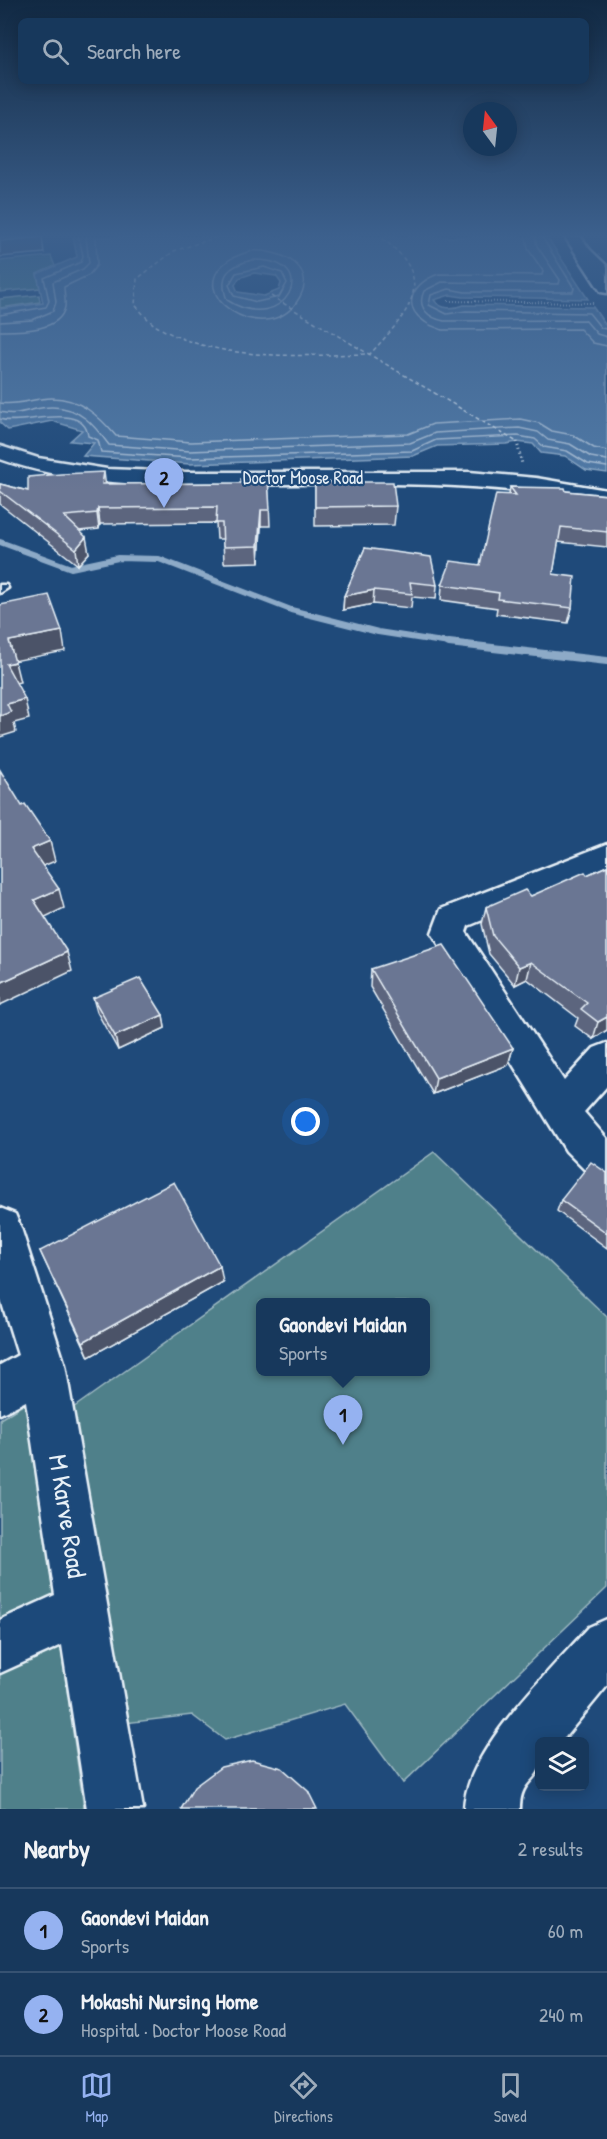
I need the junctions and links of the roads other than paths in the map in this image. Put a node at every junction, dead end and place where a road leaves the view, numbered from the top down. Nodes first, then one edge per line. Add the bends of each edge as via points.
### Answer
1 (0, 452) edge
2 (607, 497) edge
3 (607, 856) edge
4 (607, 1059) edge
5 (562, 1111) junction
6 (607, 1165) edge
7 (0, 1228) edge
8 (43, 1365) junction
9 (0, 1391) edge
10 (83, 1609) junction
11 (607, 1645) edge
12 (0, 1647) edge
13 (115, 1809) edge
14 (492, 1809) edge

1 - 2 main road, Doctor Moose Road via 26,463 80,473 420,477 525,483
3 - 5 main road via 453,918 448,933
4 - 5 main road
5 - 6 main road via 579,1139
7 - 8 main road, M Karve Road
8 - 9 main road
8 - 10 main road, M Karve Road
10 - 12 main road
10 - 13 main road, M Karve Road
11 - 14 main road via 507,1762 492,1797

